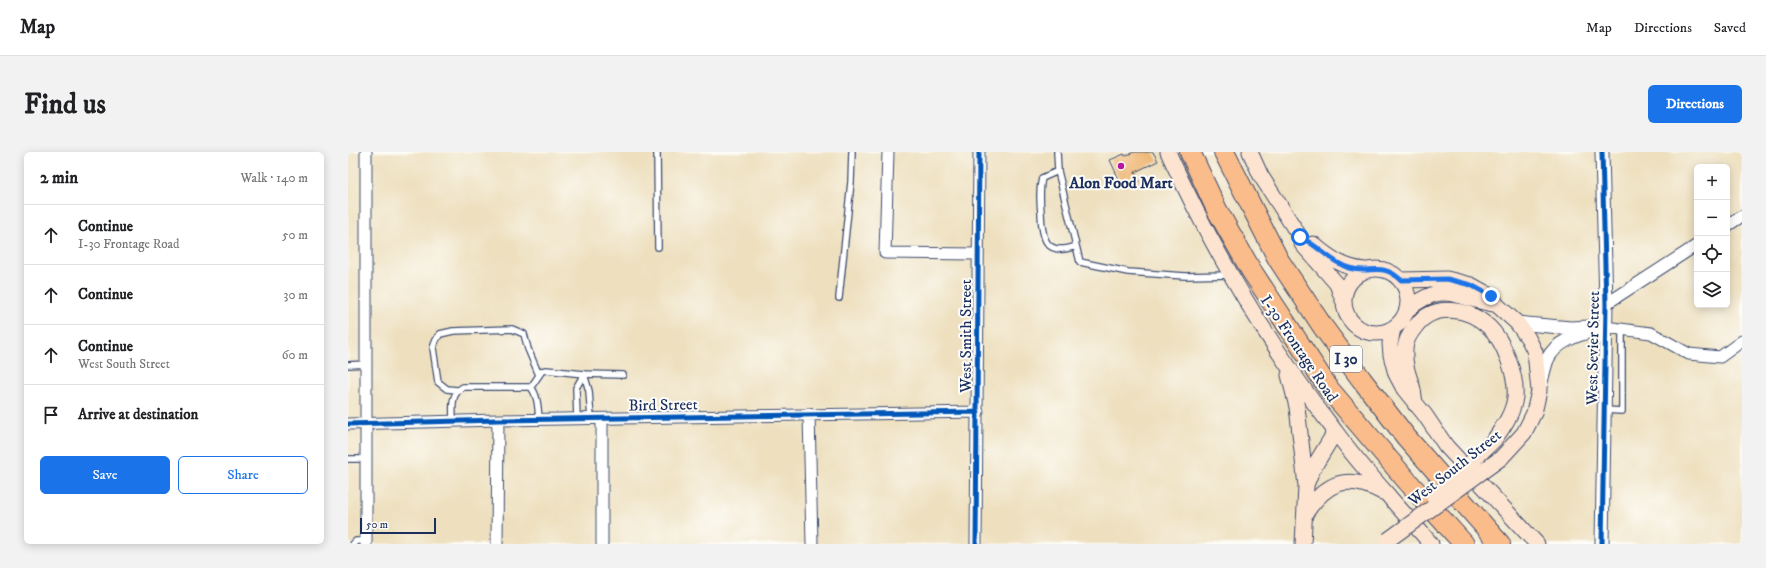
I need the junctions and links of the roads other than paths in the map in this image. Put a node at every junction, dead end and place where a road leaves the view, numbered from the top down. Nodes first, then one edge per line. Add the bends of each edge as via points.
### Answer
1 (366, 152) edge
2 (657, 152) edge
3 (852, 152) edge
4 (888, 152) edge
5 (979, 152) edge
6 (1057, 152) edge
7 (1168, 152) edge
8 (1190, 152) edge
9 (1224, 152) edge
10 (1250, 152) edge
11 (1602, 152) edge
12 (1058, 171) junction
13 (1742, 216) edge
14 (1730, 224) edge
15 (1300, 237) junction
16 (658, 246) dead end
17 (1076, 246) junction
18 (1694, 248) edge
19 (978, 254) junction
20 (1365, 270) junction
21 (1231, 275) junction
22 (1401, 280) junction
23 (839, 298) dead end
24 (1343, 300) junction
25 (1606, 304) junction
26 (1497, 305) junction
27 (1407, 310) junction
28 (1517, 323) junction
29 (1605, 327) junction
30 (1393, 328) junction
31 (1622, 329) junction
32 (1742, 341) edge
33 (366, 364) junction
34 (348, 365) edge
35 (1287, 366) junction
36 (584, 374) junction
37 (539, 375) junction
38 (623, 375) dead end
39 (531, 387) junction
40 (457, 390) junction
41 (1539, 391) junction
42 (1415, 404) junction
43 (1604, 410) junction
44 (978, 412) junction
45 (809, 414) junction
46 (539, 419) junction
47 (577, 419) junction
48 (596, 419) junction
49 (498, 420) junction
50 (453, 421) junction
51 (366, 423) junction
52 (348, 424) edge
53 (1335, 432) junction
54 (348, 459) edge
55 (366, 459) junction
56 (1306, 486) junction
57 (1386, 494) junction
58 (1426, 512) junction
59 (1305, 514) junction
60 (1307, 540) edge
61 (366, 542) edge
62 (1388, 543) edge
63 (353, 544) edge
64 (497, 544) edge
65 (602, 544) edge
66 (812, 544) edge
67 (976, 544) edge
68 (1431, 544) edge
69 (1464, 544) edge
70 (1500, 544) edge
71 (1537, 544) edge
72 (1602, 544) edge

1 - 33 street
2 - 16 lane
3 - 23 lane
4 - 19 street via 885,253
5 - 19 street, West Smith Street
6 - 12 lane
7 - 21 main road, I-30 Frontage Road
8 - 69 highway, I 30 via 1217,210 1251,270 1329,389
9 - 70 highway, I 30 via 1278,259 1323,327 1406,436
10 - 15 main road
11 - 25 street, West Sevier Street
12 - 17 lane
12 - 17 lane via 1042,178 1041,232 1044,240 1052,248 1068,249
13 - 14 street
15 - 20 main road via 1348,268
15 - 24 main road via 1302,244 1337,284
17 - 21 lane via 1080,262 1128,272 1185,276
18 - 25 street
19 - 44 street, West Smith Street
20 - 22 main road via 1373,268 1388,271
20 - 24 main road via 1358,273 1347,285
21 - 35 main road, I-30 Frontage Road
22 - 26 main road, West South Street via 1447,279 1471,285 1491,296
22 - 27 main road via 1408,294
24 - 30 main road via 1346,315 1356,327 1371,333 1386,332
25 - 29 street, West Sevier Street
26 - 27 main road, West South Street via 1445,293 1434,294
26 - 28 main road, West South Street
27 - 30 main road
28 - 29 street via 1571,328
28 - 41 main road, West South Street via 1535,352
29 - 31 street
29 - 41 street via 1577,336 1555,348 1547,359
29 - 43 street, West Sevier Street
30 - 42 main road via 1390,344 1393,365 1404,389
31 - 32 street via 1651,333 1689,354 1720,358
31 - 43 lane via 1622,411
33 - 34 lane
33 - 51 street
35 - 53 main road, I-30 Frontage Road
35 - 56 main road via 1298,407
36 - 37 lane via 546,370
36 - 38 lane
36 - 47 lane via 576,388
36 - 48 lane
37 - 39 lane
37 - 40 lane via 524,334 512,329 453,331 440,334 433,348 438,382 447,388
39 - 40 lane via 463,387
39 - 46 lane via 537,398
40 - 50 lane via 452,402
41 - 58 main road, West South Street, bridge via 1534,413 1524,433 1501,458
42 - 58 main road, bridge via 1406,368 1405,350 1409,336 1420,321 1442,310 1455,310 1473,316 1490,327 1510,362 1515,396 1512,410 1494,440 1438,492
42 - 71 main road via 1446,446
43 - 72 street, West Sevier Street
44 - 45 street, Bird Street
44 - 67 street, West Smith Street
45 - 48 street, Bird Street
45 - 66 street
46 - 47 street, Bird Street
46 - 49 street, Bird Street
47 - 48 street, Bird Street
48 - 65 street
49 - 50 street, Bird Street
49 - 64 street
50 - 51 street, Bird Street
51 - 52 street, Bird Street
51 - 55 street
53 - 56 main road via 1312,470
53 - 57 main road, I-30 Frontage Road
54 - 55 lane
55 - 61 street
56 - 59 main road
57 - 59 main road via 1361,483 1347,482 1325,490
57 - 68 main road, I-30 Frontage Road
58 - 62 main road, West South Street, bridge
59 - 60 main road
61 - 63 lane via 356,541

